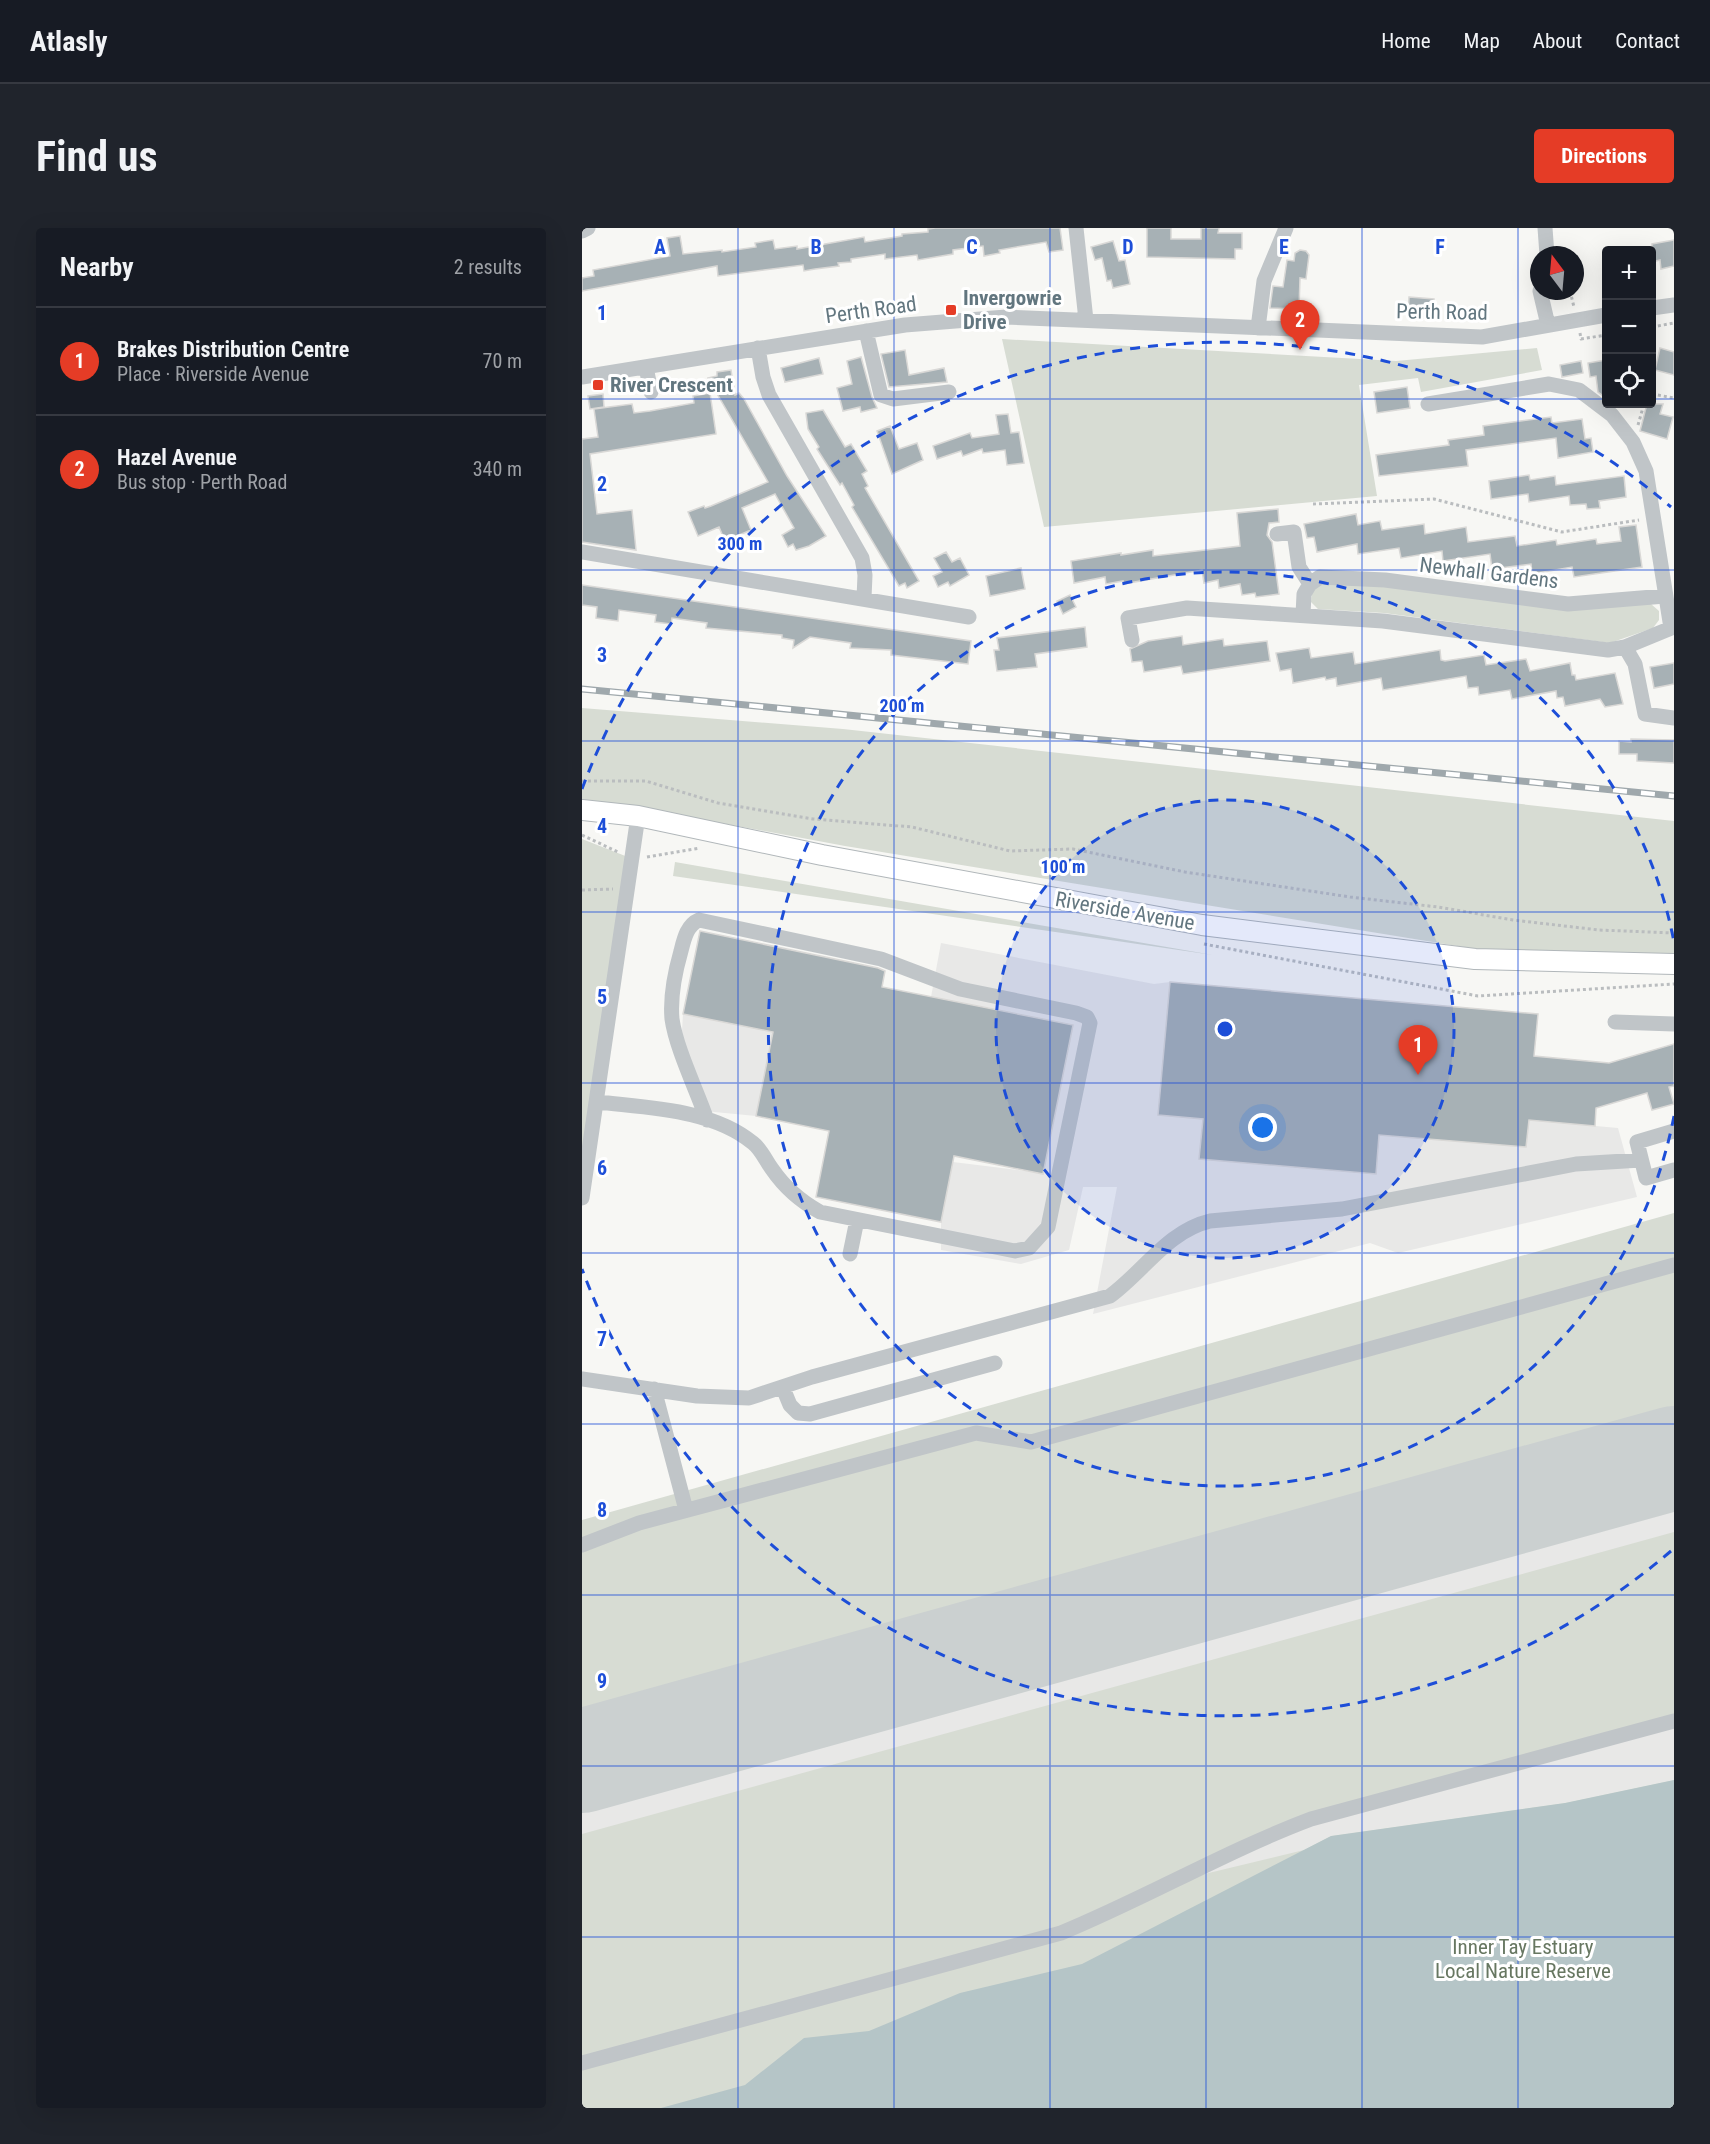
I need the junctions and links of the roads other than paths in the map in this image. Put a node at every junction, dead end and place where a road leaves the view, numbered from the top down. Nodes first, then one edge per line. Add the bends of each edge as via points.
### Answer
1 (588, 228) edge
2 (1076, 228) edge
3 (1286, 228) edge
4 (1545, 228) edge
5 (582, 231) edge
6 (1546, 246) edge
7 (1542, 300) edge
8 (1674, 305) edge
9 (1656, 307) edge
10 (1602, 316) edge
11 (1086, 320) junction
12 (1548, 325) junction
13 (1258, 328) junction
14 (866, 331) junction
15 (758, 348) junction
16 (646, 367) junction
17 (582, 376) edge
18 (651, 392) dead end
19 (949, 392) dead end
20 (1428, 404) dead end
21 (1277, 534) dead end
22 (582, 552) edge
23 (1310, 584) junction
24 (1665, 596) junction
25 (864, 598) junction
26 (1303, 615) junction
27 (969, 617) dead end
28 (1672, 627) edge
29 (1132, 640) dead end
30 (1625, 646) junction
31 (1674, 718) edge
32 (582, 810) edge
33 (638, 816) junction
34 (1674, 964) edge
35 (1615, 1022) dead end
36 (1674, 1024) edge
37 (598, 1102) junction
38 (707, 1120) junction
39 (1674, 1131) edge
40 (1641, 1161) junction
41 (1674, 1170) edge
42 (582, 1198) edge
43 (857, 1220) junction
44 (850, 1254) dead end
45 (1674, 1265) edge
46 (995, 1363) dead end
47 (582, 1379) edge
48 (783, 1388) junction
49 (654, 1389) junction
50 (686, 1510) junction
51 (582, 1545) edge
52 (1674, 1721) edge
53 (582, 2063) edge

1 - 5 street
2 - 11 street
3 - 13 street via 1264,281
4 - 6 street
7 - 12 street
8 - 9 street
10 - 12 street, Perth Road
11 - 13 street, Perth Road
11 - 14 street, Perth Road via 1006,317
12 - 13 street, Perth Road via 1482,337
14 - 15 street, Perth Road
14 - 19 street via 881,395 893,399
15 - 16 street, Perth Road
15 - 25 street via 769,395 862,558
16 - 17 street, Perth Road
16 - 18 street
20 - 24 street via 1549,384 1580,390 1612,414 1634,442 1646,471
21 - 23 street via 1294,532 1299,567
22 - 25 street
23 - 24 street, Newhall Gardens via 1320,577 1385,580 1568,604
23 - 26 street via 1304,594
24 - 28 street
25 - 27 street
26 - 29 street via 1187,608 1128,618
26 - 30 street via 1383,621 1608,650
28 - 30 street
30 - 31 street via 1635,664 1645,714
32 - 33 main road, Riverside Avenue
33 - 34 main road, Riverside Avenue via 822,855 1202,925 1475,959
33 - 37 street
35 - 36 street
37 - 38 street
37 - 42 street
38 - 43 street via 754,1143 802,1202 820,1212
38 - 43 street via 672,1021 677,964 688,929 699,921 881,959 960,989 1087,1017 1090,1023 1053,1206 1048,1227 1039,1240 1029,1248 1015,1251
39 - 40 street via 1637,1142
40 - 41 street via 1646,1178
40 - 48 street via 1576,1164 1342,1209 1191,1226 1170,1240 1132,1280 1110,1296
43 - 44 street
45 - 50 street via 1031,1442 976,1433
46 - 48 street via 810,1414 798,1413
47 - 49 street
48 - 49 street via 748,1398
49 - 50 street
50 - 51 street
52 - 53 street via 1311,1819 1061,1933

